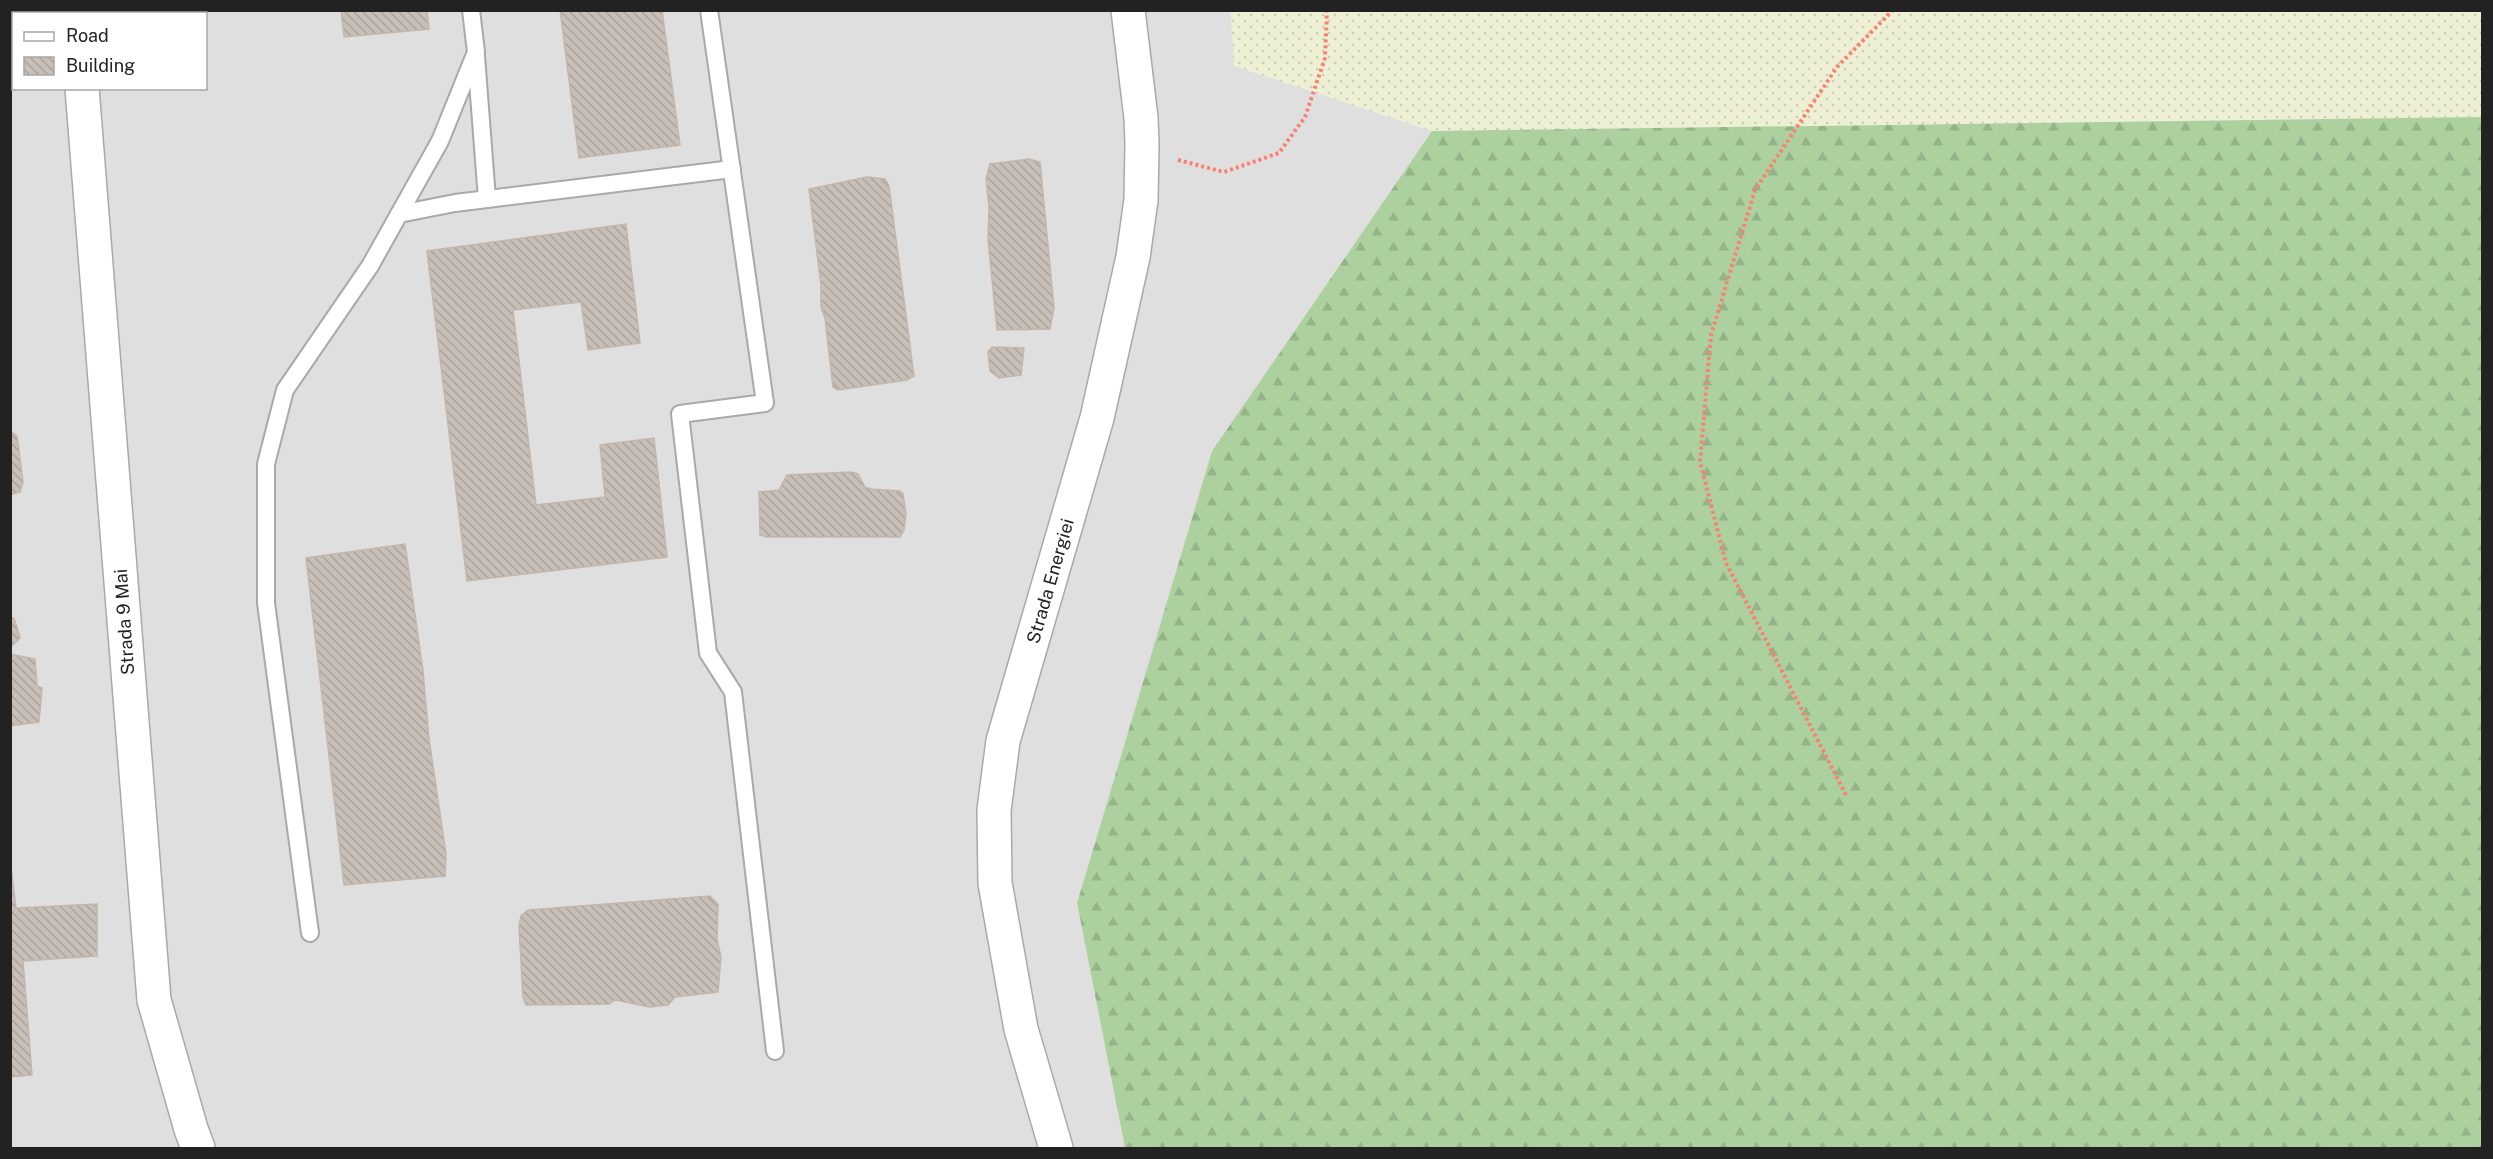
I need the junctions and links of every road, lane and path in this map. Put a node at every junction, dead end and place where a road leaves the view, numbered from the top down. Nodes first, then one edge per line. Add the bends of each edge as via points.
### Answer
1 (471, 10) edge
2 (709, 10) edge
3 (1128, 10) edge
4 (1327, 10) edge
5 (1893, 10) edge
6 (476, 52) junction
7 (82, 90) edge
8 (1142, 144) junction
9 (732, 170) junction
10 (487, 199) junction
11 (399, 214) junction
12 (1846, 795) dead end
13 (310, 933) dead end
14 (775, 1051) dead end
15 (198, 1149) edge
16 (1056, 1149) edge

1 - 6 lane
2 - 9 lane
3 - 8 street, Strada Energiei
4 - 8 path via 1325,58 1305,117 1279,153 1224,172 1170,158
5 - 12 path via 1837,67 1755,190 1711,335 1700,462 1726,563
6 - 10 lane
6 - 11 lane via 440,141
7 - 15 street, Strada 9 Mai via 154,1000
8 - 16 street, Strada Energiei via 1141,200 1128,280 1097,418 1003,741 994,810 995,883 1019,1017
9 - 10 lane
9 - 14 lane via 765,403 680,414 708,653 733,692
10 - 11 lane
11 - 13 lane via 369,266 285,390 266,464 266,603

